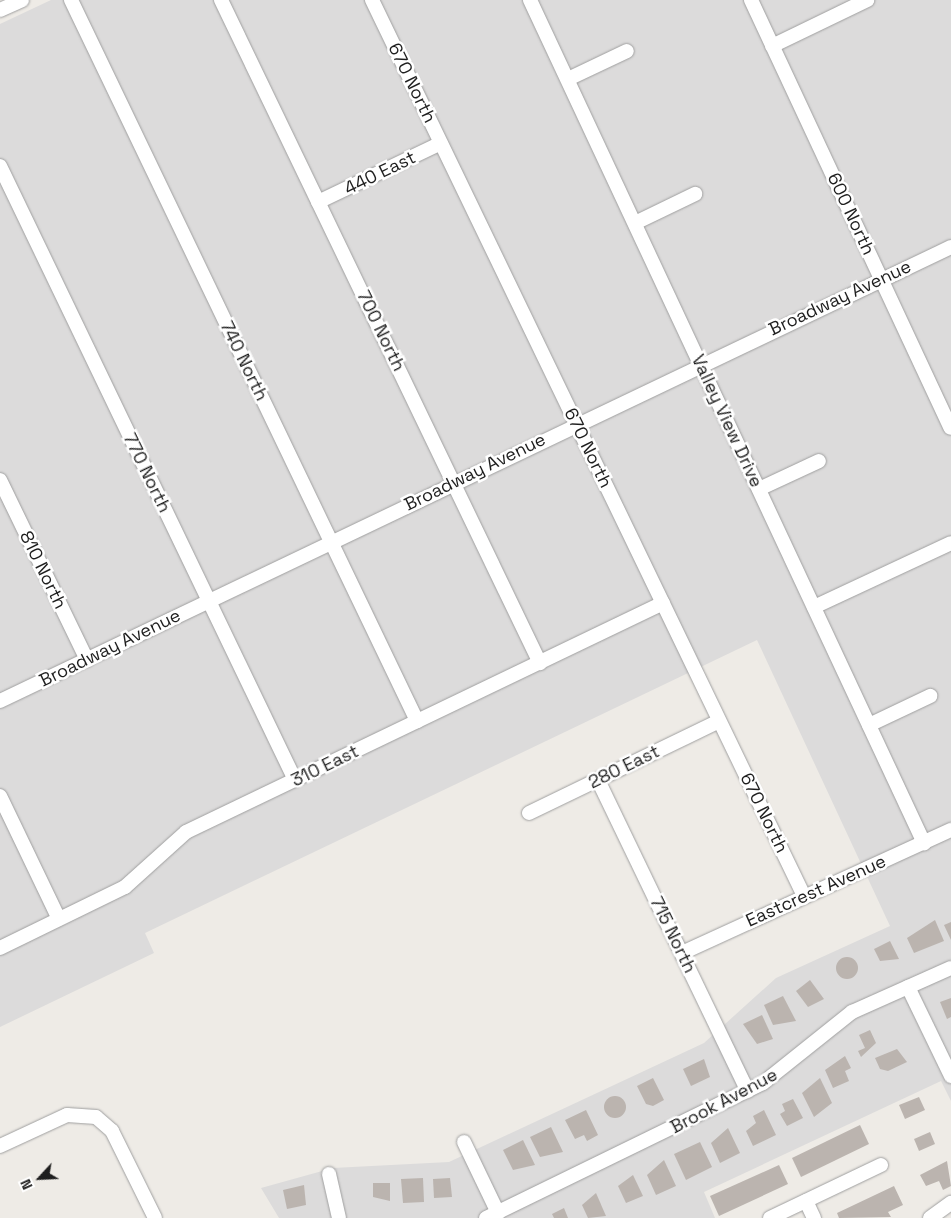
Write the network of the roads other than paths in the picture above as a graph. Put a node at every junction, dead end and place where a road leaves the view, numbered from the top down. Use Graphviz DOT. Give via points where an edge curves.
graph roads {
  1 [pos="22,0"];
  2 [pos="71,0"];
  3 [pos="221,0"];
  4 [pos="372,0"];
  5 [pos="530,0"];
  6 [pos="751,0"];
  7 [pos="867,0"];
  8 [pos="0,10"];
  9 [pos="772,46"];
  10 [pos="627,51"];
  11 [pos="568,80"];
  12 [pos="441,143"];
  13 [pos="0,166"];
  14 [pos="695,194"];
  15 [pos="318,202"];
  16 [pos="634,223"];
  17 [pos="951,247"];
  18 [pos="882,279"];
  19 [pos="700,364"];
  20 [pos="576,423"];
  21 [pos="951,428"];
  22 [pos="819,461"];
  23 [pos="0,480"];
  24 [pos="453,482"];
  25 [pos="759,489"];
  26 [pos="331,542"];
  27 [pos="951,543"];
  28 [pos="209,601"];
  29 [pos="663,603"];
  30 [pos="814,607"];
  31 [pos="86,660"];
  32 [pos="540,662"];
  33 [pos="930,696"];
  34 [pos="0,702"];
  35 [pos="417,721"];
  36 [pos="720,721"];
  37 [pos="869,725"];
  38 [pos="295,780"];
  39 [pos="598,780"];
  40 [pos="0,796"];
  41 [pos="529,813"];
  42 [pos="951,830"];
  43 [pos="924,843"];
  44 [pos="804,896"];
  45 [pos="59,919"];
  46 [pos="0,948"];
  47 [pos="682,954"];
  48 [pos="951,968"];
  49 [pos="908,987"];
  50 [pos="951,1076"];
  51 [pos="748,1090"];
  52 [pos="464,1142"];
  53 [pos="0,1146"];
  54 [pos="881,1165"];
  55 [pos="329,1174"];
  56 [pos="806,1201"];
  57 [pos="951,1203"];
  58 [pos="492,1215"];
  59 [pos="155,1218"];
  60 [pos="339,1218"];
  61 [pos="770,1218"];
  62 [pos="814,1218"];
  63 [pos="930,1218"];
  1 -- 8 [label="street"];
  2 -- 26 [label="street, 740 North"];
  3 -- 15 [label="street, 700 North"];
  4 -- 12 [label="street, 670 North"];
  5 -- 11 [label="street, Valley View Drive"];
  6 -- 9 [label="street, 600 North"];
  7 -- 9 [label="street"];
  9 -- 18 [label="street, 600 North"];
  10 -- 11 [label="street"];
  11 -- 16 [label="street, Valley View Drive"];
  12 -- 15 [label="street, 440 East"];
  12 -- 20 [label="street, 670 North"];
  13 -- 28 [label="street, 770 North"];
  14 -- 16 [label="street"];
  15 -- 24 [label="street, 700 North"];
  16 -- 19 [label="street, Valley View Drive"];
  17 -- 18 [label="street, Broadway Avenue"];
  18 -- 19 [label="street, Broadway Avenue"];
  18 -- 21 [label="street, 600 North"];
  19 -- 20 [label="street, Broadway Avenue"];
  19 -- 25 [label="street, Valley View Drive"];
  20 -- 24 [label="street, Broadway Avenue"];
  20 -- 29 [label="street, 670 North"];
  22 -- 25 [label="street"];
  23 -- 31 [label="street, 810 North"];
  24 -- 26 [label="street, Broadway Avenue"];
  24 -- 32 [label="street, 700 North"];
  25 -- 30 [label="street, Valley View Drive"];
  26 -- 28 [label="street, Broadway Avenue"];
  26 -- 35 [label="street, 740 North"];
  27 -- 30 [label="street"];
  28 -- 31 [label="street, Broadway Avenue"];
  28 -- 38 [label="street, 770 North"];
  29 -- 32 [label="street, 310 East"];
  29 -- 36 [label="street, 670 North"];
  30 -- 37 [label="street, Valley View Drive"];
  31 -- 34 [label="street, Broadway Avenue"];
  32 -- 35 [label="street, 310 East"];
  33 -- 37 [label="street"];
  35 -- 38 [label="street, 310 East"];
  36 -- 39 [label="street, 280 East"];
  36 -- 44 [label="street, 670 North"];
  37 -- 43 [label="street, Valley View Drive"];
  38 -- 45 [label="street, 310 East" via="180,835 133,881"];
  39 -- 41 [label="street, 280 East"];
  39 -- 47 [label="street, 715 North"];
  40 -- 45 [label="street"];
  42 -- 43 [label="street, Eastcrest Avenue"];
  43 -- 44 [label="street, Eastcrest Avenue"];
  44 -- 47 [label="street, Eastcrest Avenue"];
  45 -- 46 [label="street, 310 East"];
  47 -- 51 [label="street, 715 North"];
  48 -- 49 [label="street, Brook Avenue"];
  49 -- 50 [label="street"];
  49 -- 51 [label="street, Brook Avenue" via="842,1019 781,1071"];
  51 -- 58 [label="street, Brook Avenue"];
  52 -- 58 [label="street"];
  53 -- 59 [label="street" via="67,1115 89,1115 112,1131"];
  54 -- 56 [label="street"];
  55 -- 60 [label="street"];
  56 -- 61 [label="street"];
  56 -- 62 [label="street"];
  57 -- 63 [label="street"];
}
